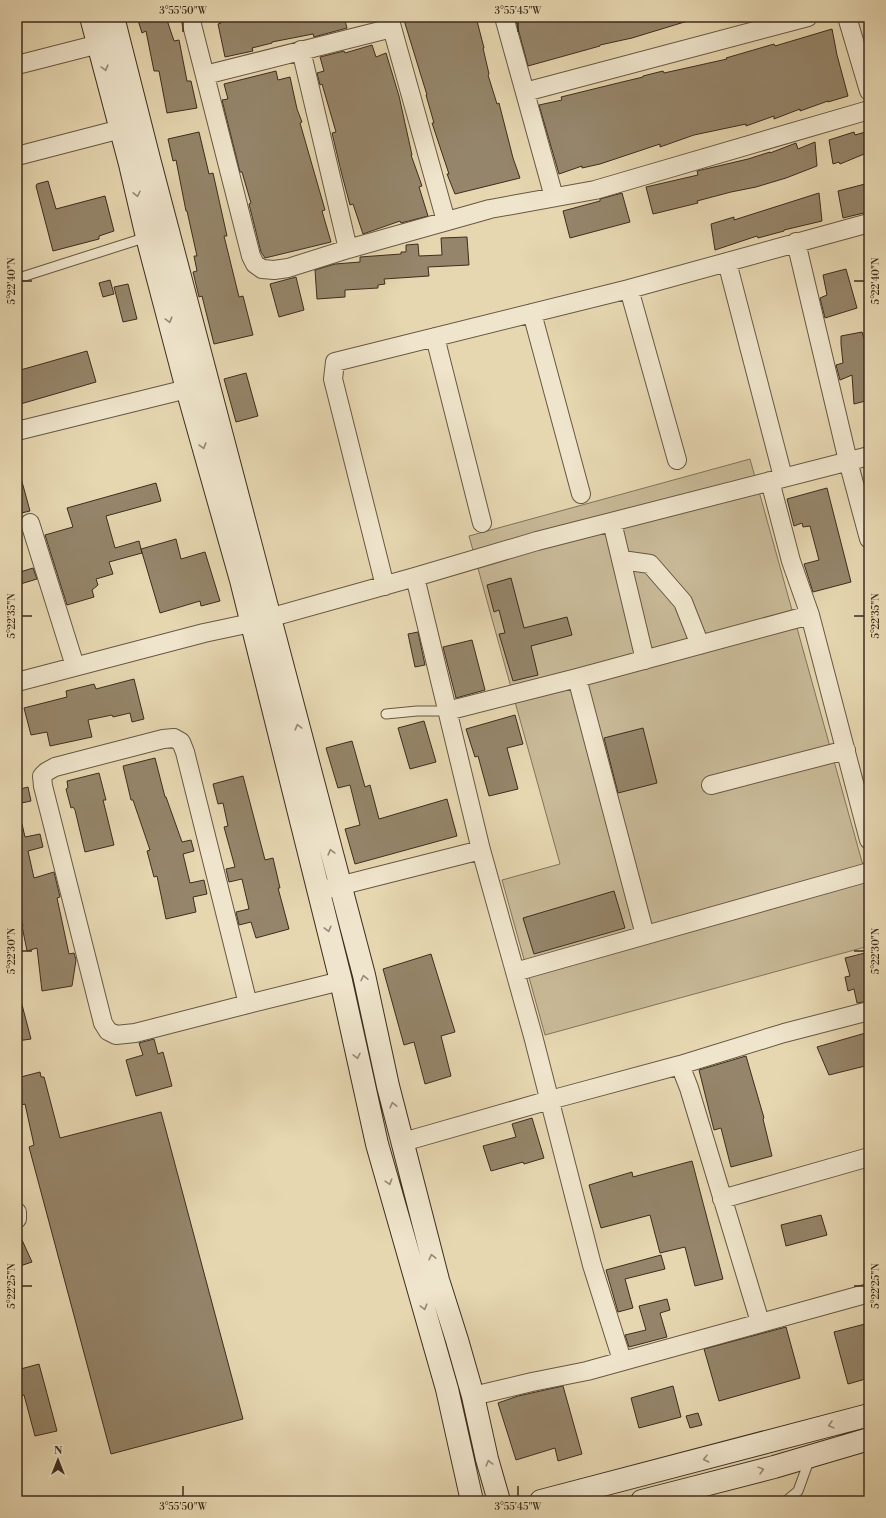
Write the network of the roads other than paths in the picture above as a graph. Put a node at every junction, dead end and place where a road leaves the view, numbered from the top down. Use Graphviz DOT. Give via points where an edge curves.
graph roads {
  1 [pos="91,17"];
  2 [pos="113,17"];
  3 [pos="190,17"];
  4 [pos="504,17"];
  5 [pos="808,17"];
  6 [pos="847,17"];
  7 [pos="391,22"];
  8 [pos="99,44"];
  9 [pos="301,50"];
  10 [pos="17,65"];
  11 [pos="205,75"];
  12 [pos="869,91"];
  13 [pos="525,92"];
  14 [pos="869,110"];
  15 [pos="121,129"];
  16 [pos="17,156"];
  17 [pos="554,198"];
  18 [pos="446,221"];
  19 [pos="869,223"];
  20 [pos="147,237"];
  21 [pos="796,242"];
  22 [pos="348,249"];
  23 [pos="727,262"];
  24 [pos="25,276"];
  25 [pos="629,289"];
  26 [pos="532,313"];
  27 [pos="435,337"];
  28 [pos="187,389"];
  29 [pos="17,431"];
  30 [pos="869,456"];
  31 [pos="677,460"];
  32 [pos="848,461"];
  33 [pos="776,479"];
  34 [pos="582,494"];
  35 [pos="30,522"];
  36 [pos="612,522"];
  37 [pos="482,523"];
  38 [pos="869,539"];
  39 [pos="622,560"];
  40 [pos="415,577"];
  41 [pos="385,586"];
  42 [pos="810,615"];
  43 [pos="260,620"];
  44 [pos="700,645"];
  45 [pos="645,660"];
  46 [pos="75,666"];
  47 [pos="577,678"];
  48 [pos="17,682"];
  49 [pos="447,712"];
  50 [pos="386,714"];
  51 [pos="846,750"];
  52 [pos="711,785"];
  53 [pos="869,840"];
  54 [pos="481,850"];
  55 [pos="869,872"];
  56 [pos="339,886"];
  57 [pos="319,892"];
  58 [pos="645,935"];
  59 [pos="515,972"];
  60 [pos="341,981"];
  61 [pos="248,1004"];
  62 [pos="869,1011"];
  63 [pos="680,1066"];
  64 [pos="550,1100"];
  65 [pos="403,1142"];
  66 [pos="869,1156"];
  67 [pos="722,1199"];
  68 [pos="17,1212"];
  69 [pos="17,1219"];
  70 [pos="869,1293"];
  71 [pos="760,1322"];
  72 [pos="622,1360"];
  73 [pos="473,1396"];
  74 [pos="869,1415"];
  75 [pos="869,1439"];
  76 [pos="810,1456"];
  77 [pos="472,1501"];
  78 [pos="499,1501"];
  79 [pos="541,1501"];
  80 [pos="642,1501"];
  81 [pos="786,1501"];
  1 -- 8 [label="main road"];
  2 -- 43 [label="main road"];
  3 -- 11 [label="street"];
  4 -- 13 [label="street"];
  5 -- 13 [label="street"];
  6 -- 12 [label="street"];
  7 -- 9 [label="street"];
  7 -- 18 [label="street"];
  8 -- 10 [label="street"];
  8 -- 15 [label="main road, one-way"];
  9 -- 11 [label="street"];
  9 -- 22 [label="street"];
  11 -- 22 [label="street" via="255,264 262,269 288,268"];
  13 -- 17 [label="street"];
  14 -- 17 [label="street" via="595,190"];
  15 -- 16 [label="street"];
  15 -- 20 [label="main road, one-way"];
  17 -- 18 [label="street" via="490,209"];
  18 -- 22 [label="street"];
  19 -- 21 [label="street"];
  20 -- 24 [label="lane"];
  20 -- 28 [label="main road, one-way"];
  21 -- 23 [label="street"];
  21 -- 32 [label="street"];
  23 -- 25 [label="street"];
  23 -- 33 [label="street"];
  25 -- 26 [label="street"];
  25 -- 31 [label="street"];
  26 -- 27 [label="street"];
  26 -- 34 [label="street"];
  27 -- 37 [label="street"];
  27 -- 41 [label="street" via="335,362 333,379"];
  28 -- 29 [label="street"];
  28 -- 43 [label="main road, one-way" via="241,580"];
  30 -- 32 [label="street"];
  32 -- 33 [label="street"];
  32 -- 38 [label="street"];
  33 -- 36 [label="street"];
  33 -- 42 [label="street" via="791,561"];
  35 -- 46 [label="street"];
  36 -- 39 [label="street"];
  36 -- 40 [label="street"];
  39 -- 44 [label="street" via="650,564 683,602"];
  39 -- 45 [label="street"];
  40 -- 41 [label="street"];
  40 -- 49 [label="street"];
  41 -- 43 [label="street"];
  42 -- 44 [label="street"];
  42 -- 51 [label="street"];
  43 -- 46 [label="street"];
  56 -- 43 [label="main road, one-way"];
  43 -- 57 [label="main road"];
  44 -- 45 [label="street"];
  45 -- 47 [label="street"];
  46 -- 48 [label="street"];
  47 -- 49 [label="street"];
  47 -- 58 [label="street"];
  49 -- 50 [label="lane" via="416,711"];
  49 -- 54 [label="street"];
  51 -- 52 [label="street"];
  51 -- 53 [label="street"];
  54 -- 56 [label="street"];
  54 -- 59 [label="street"];
  55 -- 58 [label="street"];
  56 -- 57 [label="street"];
  65 -- 56 [label="main road, one-way" via="364,975"];
  57 -- 60 [label="main road, one-way"];
  58 -- 59 [label="street"];
  59 -- 64 [label="street"];
  60 -- 61 [label="street"];
  60 -- 77 [label="main road, one-way" via="377,1144 446,1389"];
  61 -- 61 [label="street" via="134,1033 116,1035 108,1032 103,1023 43,786 42,776 46,772 55,767 163,740 174,738 181,742"];
  62 -- 63 [label="street" via="784,1033"];
  63 -- 64 [label="street"];
  63 -- 67 [label="street"];
  64 -- 65 [label="street"];
  64 -- 72 [label="street" via="592,1265"];
  73 -- 65 [label="main road, one-way" via="438,1280"];
  66 -- 67 [label="street"];
  67 -- 71 [label="street"];
  68 -- 69 [label="street"];
  70 -- 71 [label="street"];
  71 -- 72 [label="street"];
  72 -- 73 [label="street"];
  78 -- 73 [label="main road, one-way"];
  74 -- 79 [label="main road, one-way"];
  75 -- 76 [label="main road"];
  80 -- 76 [label="main road, one-way"];
  76 -- 81 [label="lane" via="798,1491"];
}
